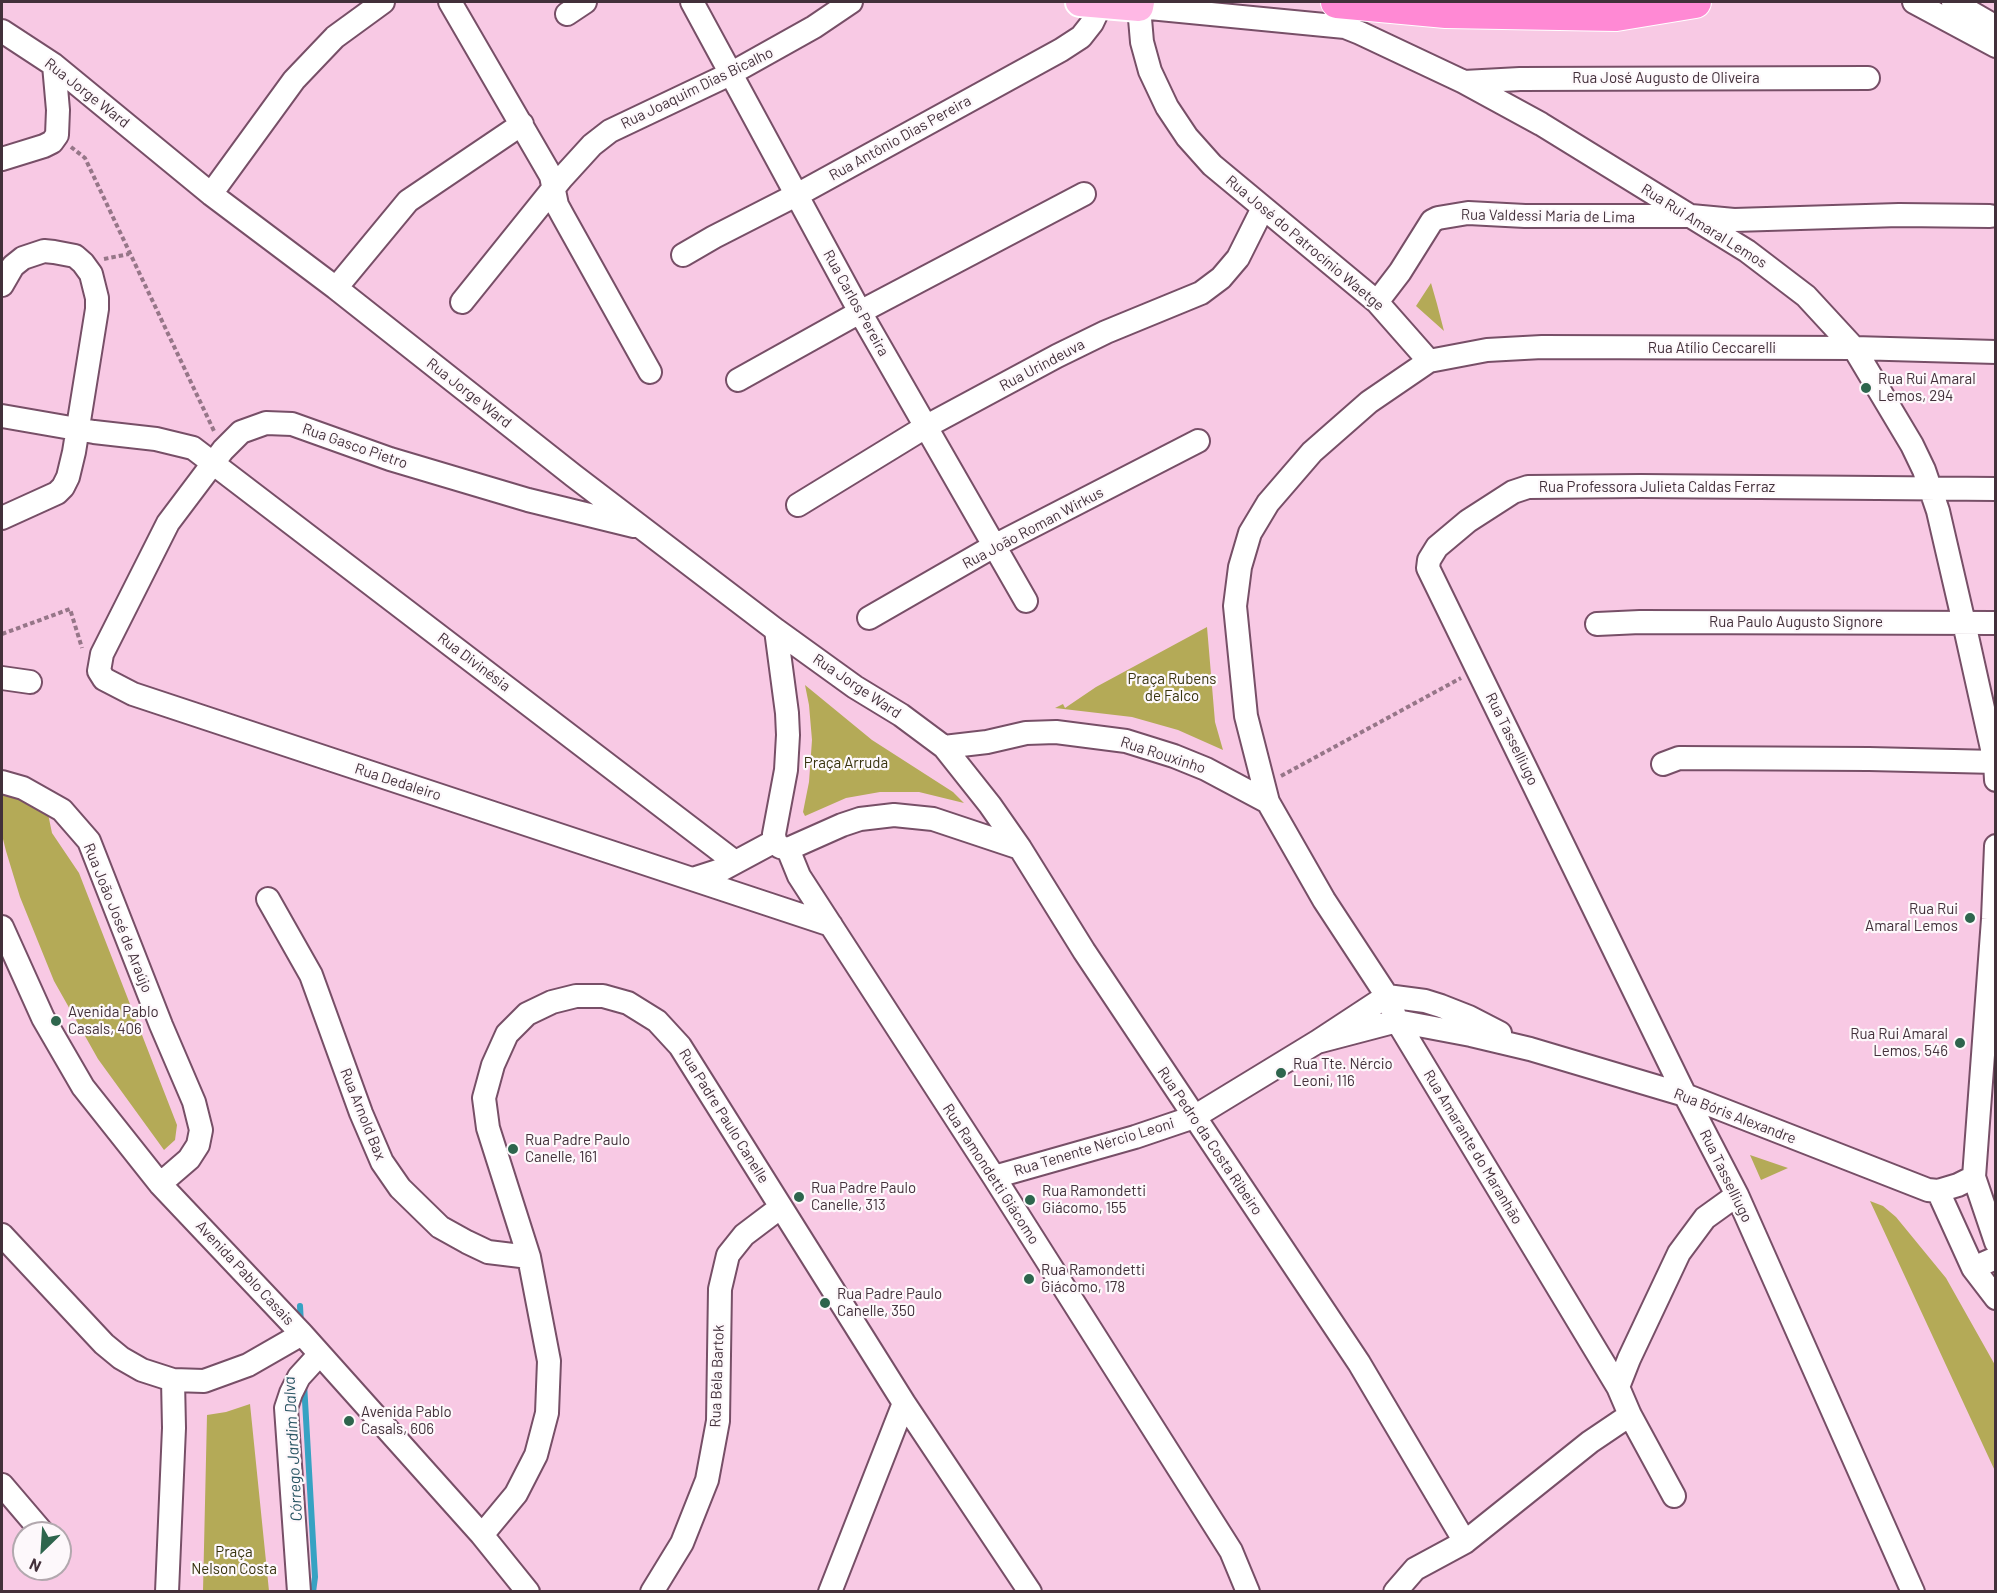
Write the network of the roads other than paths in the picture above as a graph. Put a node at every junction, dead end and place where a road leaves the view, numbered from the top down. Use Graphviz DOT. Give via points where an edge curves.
graph roads {
  1 [pos="383,2"];
  2 [pos="450,2"];
  3 [pos="692,2"];
  4 [pos="851,2"];
  5 [pos="1338,2"];
  6 [pos="1695,2"];
  7 [pos="1914,2"];
  8 [pos="1953,2"];
  9 [pos="1091,3"];
  10 [pos="1140,4"];
  11 [pos="1995,27"];
  12 [pos="2,31"];
  13 [pos="1995,46"];
  14 [pos="54,65"];
  15 [pos="730,74"];
  16 [pos="1868,78"];
  17 [pos="1464,81"];
  18 [pos="522,124"];
  19 [pos="2,159"];
  20 [pos="555,188"];
  21 [pos="211,194"];
  22 [pos="1084,194"];
  23 [pos="796,195"];
  24 [pos="1263,208"];
  25 [pos="1691,216"];
  26 [pos="1990,216"];
  27 [pos="683,255"];
  28 [pos="2,285"];
  29 [pos="336,288"];
  30 [pos="462,302"];
  31 [pos="1377,302"];
  32 [pos="860,312"];
  33 [pos="1854,348"];
  34 [pos="1995,352"];
  35 [pos="1429,361"];
  36 [pos="650,372"];
  37 [pos="738,380"];
  38 [pos="2,416"];
  39 [pos="927,426"];
  40 [pos="78,428"];
  41 [pos="1198,441"];
  42 [pos="217,456"];
  43 [pos="1930,488"];
  44 [pos="1995,489"];
  45 [pos="798,505"];
  46 [pos="2,518"];
  47 [pos="645,529"];
  48 [pos="994,546"];
  49 [pos="1026,601"];
  50 [pos="869,618"];
  51 [pos="1995,622"];
  52 [pos="1964,623"];
  53 [pos="1597,624"];
  54 [pos="776,630"];
  55 [pos="1478,669"];
  56 [pos="2,678"];
  57 [pos="104,679"];
  58 [pos="30,682"];
  59 [pos="944,747"];
  60 [pos="1995,762"];
  61 [pos="1663,764"];
  62 [pos="1995,780"];
  63 [pos="2,782"];
  64 [pos="1268,802"];
  65 [pos="782,845"];
  66 [pos="1995,846"];
  67 [pos="1020,848"];
  68 [pos="735,862"];
  69 [pos="693,879"];
  70 [pos="268,899"];
  71 [pos="831,925"];
  72 [pos="2,927"];
  73 [pos="1387,996"];
  74 [pos="1397,1021"];
  75 [pos="1317,1042"];
  76 [pos="1530,1049"];
  77 [pos="1685,1095"];
  78 [pos="1194,1117"];
  79 [pos="994,1177"];
  80 [pos="1974,1177"];
  81 [pos="160,1184"];
  82 [pos="1938,1191"];
  83 [pos="1737,1195"];
  84 [pos="781,1207"];
  85 [pos="2,1235"];
  86 [pos="1995,1242"];
  87 [pos="529,1257"];
  88 [pos="1995,1258"];
  89 [pos="1973,1268"];
  90 [pos="1995,1298"];
  91 [pos="302,1334"];
  92 [pos="320,1354"];
  93 [pos="173,1380"];
  94 [pos="1618,1387"];
  95 [pos="904,1403"];
  96 [pos="1630,1415"];
  97 [pos="2,1485"];
  98 [pos="1674,1496"];
  99 [pos="33,1521"];
  100 [pos="482,1534"];
  101 [pos="1465,1542"];
  102 [pos="167,1592"];
  103 [pos="299,1592"];
  104 [pos="528,1592"];
  105 [pos="651,1592"];
  106 [pos="830,1592"];
  107 [pos="1030,1592"];
  108 [pos="1248,1592"];
  109 [pos="1395,1592"];
  110 [pos="1913,1592"];
  1 -- 21 [label="street" via="335,37 294,80"];
  2 -- 18 [label="street"];
  3 -- 15 [label="street, Rua Carlos Pereira"];
  4 -- 15 [label="street, Rua Joaquim Dias Bicalho"];
  5 -- 6 [label="highway" via="1446,12 1616,15"];
  7 -- 13 [label="street"];
  8 -- 11 [label="street"];
  9 -- 10 [label="main road"];
  9 -- 23 [label="street, Rua Antônio Dias Pereira" via="1092,23 1081,37"];
  10 -- 17 [label="street, Rua Rui Amaral Lemos" via="1345,27"];
  10 -- 24 [label="street, Rua José do Patrocínio Waetge" via="1142,42 1167,107 1212,165"];
  12 -- 14 [label="street, Rua Jorge Ward"];
  14 -- 19 [label="street" via="57,135 44,146"];
  14 -- 21 [label="street, Rua Jorge Ward"];
  15 -- 20 [label="street, Rua Joaquim Dias Bicalho" via="610,131 592,145"];
  15 -- 23 [label="street, Rua Carlos Pereira"];
  16 -- 17 [label="street, Rua José Augusto de Oliveira"];
  17 -- 25 [label="street, Rua Rui Amaral Lemos"];
  18 -- 20 [label="street"];
  18 -- 29 [label="street" via="408,201"];
  20 -- 30 [label="street, Rua Joaquim Dias Bicalho"];
  20 -- 36 [label="street" via="562,216"];
  21 -- 29 [label="street, Rua Jorge Ward"];
  22 -- 32 [label="street"];
  23 -- 27 [label="street, Rua Antônio Dias Pereira"];
  23 -- 32 [label="street, Rua Carlos Pereira"];
  24 -- 31 [label="street, Rua José do Patrocínio Waetge"];
  24 -- 39 [label="street, Rua Urindeuva" via="1238,258 1201,293 1106,332"];
  25 -- 26 [label="street, Rua Valdessi Maria de Lima" via="1734,220"];
  25 -- 31 [label="street, Rua Valdessi Maria de Lima" via="1468,213 1438,218 1432,221"];
  25 -- 33 [label="street, Rua Rui Amaral Lemos" via="1748,251 1806,296"];
  28 -- 40 [label="street" via="22,258 44,251 75,256 91,274 97,309"];
  29 -- 47 [label="street, Rua Jorge Ward"];
  31 -- 35 [label="street, Rua José do Patrocínio Waetge"];
  32 -- 37 [label="street"];
  32 -- 39 [label="street, Rua Carlos Pereira"];
  33 -- 34 [label="street, Rua Atílio Ceccarelli"];
  33 -- 35 [label="street, Rua Atílio Ceccarelli" via="1542,347"];
  33 -- 43 [label="street, Rua Rui Amaral Lemos" via="1912,445"];
  35 -- 64 [label="street" via="1369,402 1312,452 1268,503 1250,533 1235,606 1237,639 1246,716"];
  38 -- 40 [label="street, Rua Divinésia"];
  39 -- 45 [label="street, Rua Urindeuva"];
  39 -- 48 [label="street, Rua Carlos Pereira"];
  40 -- 42 [label="street, Rua Divinésia" via="181,444"];
  40 -- 46 [label="street" via="63,487"];
  41 -- 48 [label="street, Rua João Roman Wirkus"];
  42 -- 47 [label="street, Rua Gasco Pietro" via="241,432 266,423 292,424 390,459 528,500"];
  42 -- 57 [label="street, Rua Gasco Pietro" via="168,523 102,654 99,671"];
  42 -- 68 [label="street, Rua Divinésia"];
  43 -- 44 [label="street, Rua Professora Julieta Caldas Ferraz"];
  43 -- 52 [label="street, Rua Rui Amaral Lemos"];
  43 -- 55 [label="street, Rua Professora Julieta Caldas Ferraz" via="1563,486 1528,487 1513,492 1468,521 1437,547 1429,560 1429,574"];
  47 -- 54 [label="street, Rua Jorge Ward"];
  48 -- 49 [label="street, Rua Carlos Pereira"];
  48 -- 50 [label="street, Rua João Roman Wirkus"];
  51 -- 52 [label="street, Rua Paulo Augusto Signore"];
  52 -- 53 [label="street, Rua Paulo Augusto Signore"];
  52 -- 60 [label="street, Rua Rui Amaral Lemos"];
  54 -- 59 [label="street, Rua Jorge Ward"];
  54 -- 65 [label="street" via="788,735 775,827"];
  55 -- 77 [label="street, Rua Tasselliugo"];
  56 -- 58 [label="street"];
  57 -- 69 [label="street, Rua Dedaleiro" via="133,694"];
  59 -- 64 [label="street, Rua Rouxinho" via="1056,732 1126,741 1206,769"];
  59 -- 67 [label="street, Rua Pedro da Costa Ribeiro"];
  60 -- 61 [label="street" via="1679,759"];
  60 -- 62 [label="street, Rua Rui Amaral Lemos"];
  63 -- 81 [label="street, Rua João José de Araújo" via="23,788 62,810 89,840 194,1102 201,1130 198,1145 189,1160"];
  64 -- 73 [label="street, Rua Amarante do Maranhão" via="1324,900"];
  65 -- 67 [label="street" via="860,819 894,814 933,819"];
  65 -- 68 [label="street"];
  65 -- 71 [label="street, Rua Ramondetti Giácomo"];
  66 -- 80 [label="street"];
  67 -- 78 [label="street, Rua Pedro da Costa Ribeiro"];
  68 -- 69 [label="street"];
  69 -- 71 [label="street, Rua Dedaleiro"];
  70 -- 87 [label="street, Rua Arnold Bax" via="311,975 361,1113 382,1162 400,1188 440,1227 467,1242 488,1252"];
  71 -- 79 [label="street, Rua Ramondetti Giácomo"];
  72 -- 81 [label="street, Avenida Pablo Casais" via="43,1018 83,1087"];
  73 -- 74 [label="street, Rua Amarante do Maranhão"];
  73 -- 75 [label="street, Rua Tenente Nércio Leoni"];
  73 -- 76 [label="street, Rua Bóris Alexandre" via="1441,1006"];
  74 -- 75 [label="street, Rua Tenente Nércio Leoni"];
  74 -- 76 [label="street, Rua Bóris Alexandre"];
  74 -- 94 [label="street, Rua Amarante do Maranhão"];
  75 -- 78 [label="street, Rua Tenente Nércio Leoni"];
  76 -- 77 [label="street, Rua Bóris Alexandre"];
  77 -- 82 [label="street, Rua Bóris Alexandre"];
  77 -- 83 [label="street, Rua Tasselliugo"];
  78 -- 79 [label="street, Rua Tenente Nércio Leoni"];
  78 -- 101 [label="street, Rua Pedro da Costa Ribeiro" via="1359,1363"];
  79 -- 108 [label="street, Rua Ramondetti Giácomo" via="1231,1551"];
  80 -- 82 [label="street"];
  80 -- 86 [label="street"];
  81 -- 91 [label="street, Avenida Pablo Casais"];
  82 -- 89 [label="street"];
  83 -- 94 [label="street" via="1705,1218 1679,1253"];
  83 -- 110 [label="street, Rua Tasselliugo"];
  84 -- 87 [label="street, Rua Padre Paulo Canelle" via="680,1046 657,1021 628,1003 603,996 576,996 527,1014 507,1034 484,1098 488,1128"];
  84 -- 95 [label="street, Rua Padre Paulo Canelle"];
  84 -- 105 [label="street, Rua Béla Bartok" via="744,1234 728,1255 720,1289 718,1421 707,1480 682,1543"];
  85 -- 93 [label="street" via="104,1344 141,1370"];
  87 -- 100 [label="street, Rua Padre Paulo Canelle" via="549,1361 547,1413 536,1455 516,1494"];
  88 -- 89 [label="street"];
  89 -- 90 [label="street"];
  91 -- 92 [label="street, Avenida Pablo Casais"];
  91 -- 93 [label="street" via="248,1365 204,1381"];
  92 -- 100 [label="street, Avenida Pablo Casais"];
  92 -- 103 [label="street" via="299,1377 286,1408"];
  93 -- 102 [label="street"];
  94 -- 96 [label="street, Rua Amarante do Maranhão"];
  95 -- 106 [label="street"];
  95 -- 107 [label="street, Rua Padre Paulo Canelle"];
  96 -- 98 [label="street, Rua Amarante do Maranhão"];
  96 -- 101 [label="street" via="1590,1442"];
  97 -- 99 [label="street"];
  100 -- 104 [label="street, Avenida Pablo Casais"];
  101 -- 109 [label="street" via="1415,1569"];
}
